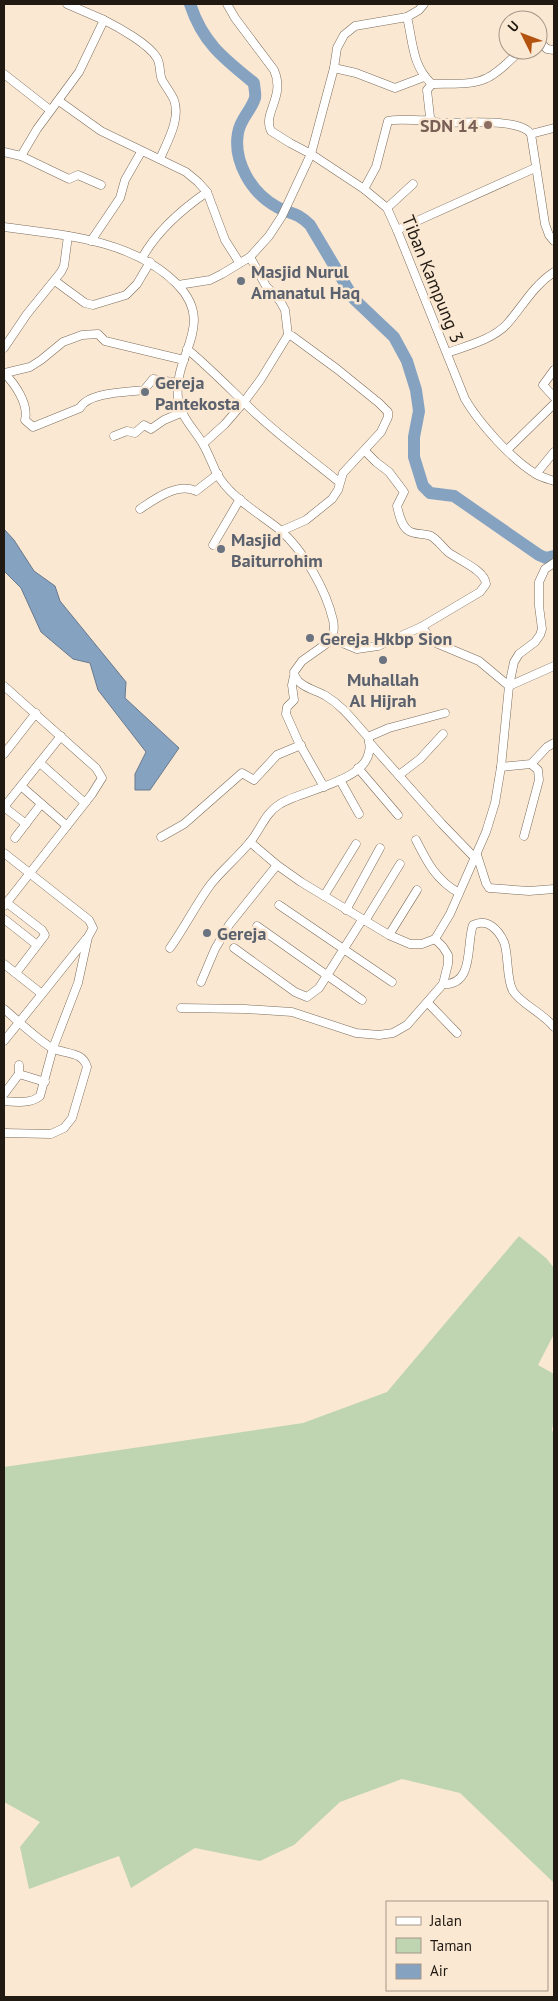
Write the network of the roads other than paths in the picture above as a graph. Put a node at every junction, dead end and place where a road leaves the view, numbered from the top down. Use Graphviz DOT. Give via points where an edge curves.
graph roads {
  1 [pos="67,4"];
  2 [pos="227,4"];
  3 [pos="424,4"];
  4 [pos="407,17"];
  5 [pos="104,20"];
  6 [pos="511,60"];
  7 [pos="334,68"];
  8 [pos="4,74"];
  9 [pos="424,77"];
  10 [pos="432,84"];
  11 [pos="59,101"];
  12 [pos="50,110"];
  13 [pos="431,120"];
  14 [pos="554,128"];
  15 [pos="531,134"];
  16 [pos="4,152"];
  17 [pos="141,152"];
  18 [pos="311,154"];
  19 [pos="21,156"];
  20 [pos="160,159"];
  21 [pos="535,168"];
  22 [pos="413,184"];
  23 [pos="102,185"];
  24 [pos="364,189"];
  25 [pos="206,192"];
  26 [pos="387,208"];
  27 [pos="4,227"];
  28 [pos="397,230"];
  29 [pos="68,236"];
  30 [pos="92,241"];
  31 [pos="554,241"];
  32 [pos="250,257"];
  33 [pos="142,258"];
  34 [pos="150,262"];
  35 [pos="239,262"];
  36 [pos="554,272"];
  37 [pos="55,281"];
  38 [pos="178,285"];
  39 [pos="288,335"];
  40 [pos="4,348"];
  41 [pos="187,350"];
  42 [pos="447,353"];
  43 [pos="184,360"];
  44 [pos="554,370"];
  45 [pos="4,373"];
  46 [pos="178,383"];
  47 [pos="554,397"];
  48 [pos="244,402"];
  49 [pos="554,404"];
  50 [pos="182,412"];
  51 [pos="114,436"];
  52 [pos="203,444"];
  53 [pos="507,450"];
  54 [pos="365,451"];
  55 [pos="554,452"];
  56 [pos="218,474"];
  57 [pos="536,474"];
  58 [pos="554,481"];
  59 [pos="338,482"];
  60 [pos="240,499"];
  61 [pos="140,509"];
  62 [pos="281,531"];
  63 [pos="213,544"];
  64 [pos="554,563"];
  65 [pos="421,627"];
  66 [pos="333,639"];
  67 [pos="554,666"];
  68 [pos="294,676"];
  69 [pos="4,686"];
  70 [pos="509,686"];
  71 [pos="36,713"];
  72 [pos="445,713"];
  73 [pos="443,734"];
  74 [pos="61,736"];
  75 [pos="368,740"];
  76 [pos="551,745"];
  77 [pos="301,746"];
  78 [pos="554,752"];
  79 [pos="4,754"];
  80 [pos="40,762"];
  81 [pos="531,764"];
  82 [pos="501,766"];
  83 [pos="358,768"];
  84 [pos="398,775"];
  85 [pos="340,780"];
  86 [pos="21,786"];
  87 [pos="324,787"];
  88 [pos="85,803"];
  89 [pos="41,804"];
  90 [pos="4,807"];
  91 [pos="359,814"];
  92 [pos="398,814"];
  93 [pos="26,824"];
  94 [pos="67,826"];
  95 [pos="524,836"];
  96 [pos="161,837"];
  97 [pos="15,838"];
  98 [pos="416,840"];
  99 [pos="250,842"];
  100 [pos="356,844"];
  101 [pos="380,848"];
  102 [pos="4,853"];
  103 [pos="476,856"];
  104 [pos="400,864"];
  105 [pos="277,865"];
  106 [pos="29,873"];
  107 [pos="554,889"];
  108 [pos="417,890"];
  109 [pos="459,893"];
  110 [pos="324,896"];
  111 [pos="5,904"];
  112 [pos="279,905"];
  113 [pos="346,910"];
  114 [pos="4,919"];
  115 [pos="364,920"];
  116 [pos="257,926"];
  117 [pos="389,935"];
  118 [pos="88,937"];
  119 [pos="435,939"];
  120 [pos="37,946"];
  121 [pos="170,948"];
  122 [pos="234,948"];
  123 [pos="344,950"];
  124 [pos="4,964"];
  125 [pos="16,973"];
  126 [pos="327,976"];
  127 [pos="201,982"];
  128 [pos="392,982"];
  129 [pos="443,984"];
  130 [pos="42,994"];
  131 [pos="362,1000"];
  132 [pos="428,1003"];
  133 [pos="181,1008"];
  134 [pos="4,1009"];
  135 [pos="20,1022"];
  136 [pos="554,1026"];
  137 [pos="457,1033"];
  138 [pos="4,1041"];
  139 [pos="53,1048"];
  140 [pos="19,1065"];
  141 [pos="19,1074"];
  142 [pos="46,1082"];
  143 [pos="4,1094"];
  144 [pos="4,1101"];
  145 [pos="4,1134"];
  1 -- 5 [label="street"];
  2 -- 18 [label="street, Tiban Kampung 3" via="278,78 278,95 270,113 271,131"];
  3 -- 4 [label="street"];
  4 -- 7 [label="street" via="350,29 337,48"];
  4 -- 9 [label="street" via="412,49"];
  5 -- 11 [label="street" via="79,72"];
  5 -- 20 [label="street" via="123,29 154,54 159,62 176,113"];
  6 -- 10 [label="street" via="487,79"];
  7 -- 9 [label="street" via="395,88"];
  7 -- 18 [label="street"];
  8 -- 12 [label="street"];
  9 -- 10 [label="street"];
  10 -- 13 [label="street" via="427,90"];
  11 -- 12 [label="street"];
  11 -- 17 [label="street" via="101,132"];
  12 -- 19 [label="street"];
  13 -- 15 [label="street" via="493,122 523,127"];
  13 -- 24 [label="street" via="388,121 376,167"];
  14 -- 15 [label="street"];
  15 -- 21 [label="street"];
  16 -- 19 [label="street"];
  17 -- 20 [label="street"];
  17 -- 30 [label="street" via="125,180 120,198"];
  18 -- 24 [label="street, Tiban Kampung 3"];
  18 -- 32 [label="street" via="282,216"];
  19 -- 23 [label="street" via="69,179 78,175"];
  20 -- 25 [label="street" via="186,172"];
  21 -- 28 [label="street"];
  21 -- 31 [label="street" via="545,224"];
  22 -- 26 [label="street"];
  24 -- 26 [label="street, Tiban Kampung 3"];
  25 -- 33 [label="street" via="157,235"];
  25 -- 35 [label="street" via="225,240"];
  26 -- 28 [label="street, Tiban Kampung 3"];
  27 -- 29 [label="street"];
  28 -- 42 [label="street, Tiban Kampung 3"];
  29 -- 30 [label="street"];
  29 -- 37 [label="street" via="64,266"];
  30 -- 33 [label="street"];
  32 -- 35 [label="street"];
  32 -- 39 [label="street" via="266,286 285,310"];
  33 -- 34 [label="street"];
  34 -- 37 [label="street" via="126,296 93,305 84,303"];
  34 -- 38 [label="street"];
  35 -- 38 [label="street" via="210,280"];
  36 -- 42 [label="street" via="539,282 505,325 478,341"];
  37 -- 40 [label="street"];
  38 -- 41 [label="street" via="195,316"];
  39 -- 48 [label="street"];
  39 -- 54 [label="street" via="337,369 388,412 387,422"];
  41 -- 43 [label="street"];
  41 -- 48 [label="street"];
  42 -- 53 [label="street, Tiban Kampung 3" via="472,412"];
  43 -- 45 [label="street" via="105,341 96,334 82,335 63,342 30,367"];
  43 -- 46 [label="street"];
  44 -- 47 [label="street" via="543,385"];
  45 -- 46 [label="street" via="20,394 25,420 33,426 80,408 84,402 97,397 144,390 153,379"];
  46 -- 50 [label="street"];
  48 -- 52 [label="street"];
  48 -- 59 [label="street"];
  49 -- 53 [label="street"];
  50 -- 51 [label="street" via="151,429 144,425 135,433 126,431"];
  50 -- 52 [label="street"];
  52 -- 56 [label="street"];
  53 -- 57 [label="street, Tiban Kampung 3"];
  54 -- 59 [label="street"];
  54 -- 65 [label="street" via="390,472 404,492 397,506 406,529 430,535 486,580 480,592"];
  55 -- 57 [label="street"];
  56 -- 60 [label="street"];
  56 -- 61 [label="street" via="196,492 179,489"];
  57 -- 58 [label="street, Tiban Kampung 3"];
  59 -- 62 [label="street" via="338,490 332,499 306,520"];
  60 -- 62 [label="street"];
  60 -- 63 [label="street"];
  62 -- 66 [label="street" via="314,574 326,597 334,622"];
  64 -- 70 [label="street" via="545,569 540,582 540,635 516,658"];
  65 -- 66 [label="street" via="378,646 364,648 350,647"];
  65 -- 70 [label="street" via="436,643 479,661"];
  66 -- 68 [label="street" via="302,661"];
  67 -- 70 [label="street"];
  68 -- 75 [label="street" via="343,708"];
  68 -- 77 [label="street" via="294,700 286,712"];
  69 -- 71 [label="street"];
  70 -- 82 [label="street"];
  71 -- 74 [label="street"];
  71 -- 79 [label="street"];
  72 -- 75 [label="street" via="389,728"];
  73 -- 84 [label="street" via="420,759"];
  74 -- 80 [label="street"];
  74 -- 88 [label="street" via="101,774 101,781"];
  75 -- 83 [label="street" via="369,755"];
  75 -- 84 [label="street"];
  76 -- 78 [label="street"];
  76 -- 81 [label="street"];
  77 -- 87 [label="street"];
  77 -- 96 [label="street" via="277,755 254,780 242,773 184,824"];
  80 -- 86 [label="street"];
  80 -- 88 [label="street"];
  81 -- 82 [label="street"];
  81 -- 95 [label="street" via="538,770 539,780"];
  82 -- 103 [label="street" via="495,803"];
  83 -- 85 [label="street"];
  83 -- 92 [label="street"];
  84 -- 103 [label="street"];
  85 -- 87 [label="street"];
  85 -- 91 [label="street"];
  86 -- 89 [label="street"];
  86 -- 90 [label="street"];
  87 -- 99 [label="street" via="275,807"];
  88 -- 94 [label="street"];
  89 -- 93 [label="street"];
  89 -- 94 [label="street"];
  90 -- 93 [label="street"];
  93 -- 97 [label="street"];
  94 -- 106 [label="street"];
  98 -- 109 [label="street" via="437,877"];
  99 -- 105 [label="street"];
  99 -- 121 [label="street" via="210,886"];
  100 -- 110 [label="street"];
  101 -- 113 [label="street"];
  102 -- 106 [label="street"];
  103 -- 107 [label="street" via="489,888"];
  103 -- 109 [label="street"];
  104 -- 115 [label="street"];
  105 -- 110 [label="street"];
  105 -- 127 [label="street" via="229,925"];
  106 -- 111 [label="street"];
  106 -- 118 [label="street" via="91,922 93,928"];
  108 -- 117 [label="street"];
  109 -- 119 [label="street"];
  110 -- 113 [label="street"];
  111 -- 120 [label="street" via="44,932"];
  112 -- 123 [label="street"];
  113 -- 115 [label="street"];
  114 -- 120 [label="street"];
  115 -- 117 [label="street"];
  115 -- 123 [label="street"];
  116 -- 126 [label="street"];
  117 -- 119 [label="street" via="410,944"];
  118 -- 130 [label="street"];
  118 -- 139 [label="street" via="78,983"];
  119 -- 129 [label="street" via="448,955"];
  120 -- 125 [label="street"];
  122 -- 126 [label="street" via="302,996 312,994"];
  123 -- 126 [label="street"];
  123 -- 128 [label="street"];
  124 -- 125 [label="street"];
  125 -- 130 [label="street"];
  126 -- 131 [label="street"];
  129 -- 132 [label="street"];
  129 -- 136 [label="street" via="450,985 460,978 470,957 473,925 486,922 504,942 513,991"];
  130 -- 135 [label="street"];
  132 -- 133 [label="street" via="400,1030 379,1035 356,1033 292,1012"];
  132 -- 137 [label="street"];
  134 -- 135 [label="street"];
  135 -- 138 [label="street"];
  135 -- 139 [label="street"];
  139 -- 142 [label="street"];
  139 -- 145 [label="street" via="80,1056 87,1067 72,1118 61,1131 51,1134"];
  140 -- 141 [label="street"];
  141 -- 142 [label="street"];
  141 -- 143 [label="street"];
  142 -- 144 [label="street" via="37,1099"];
}
